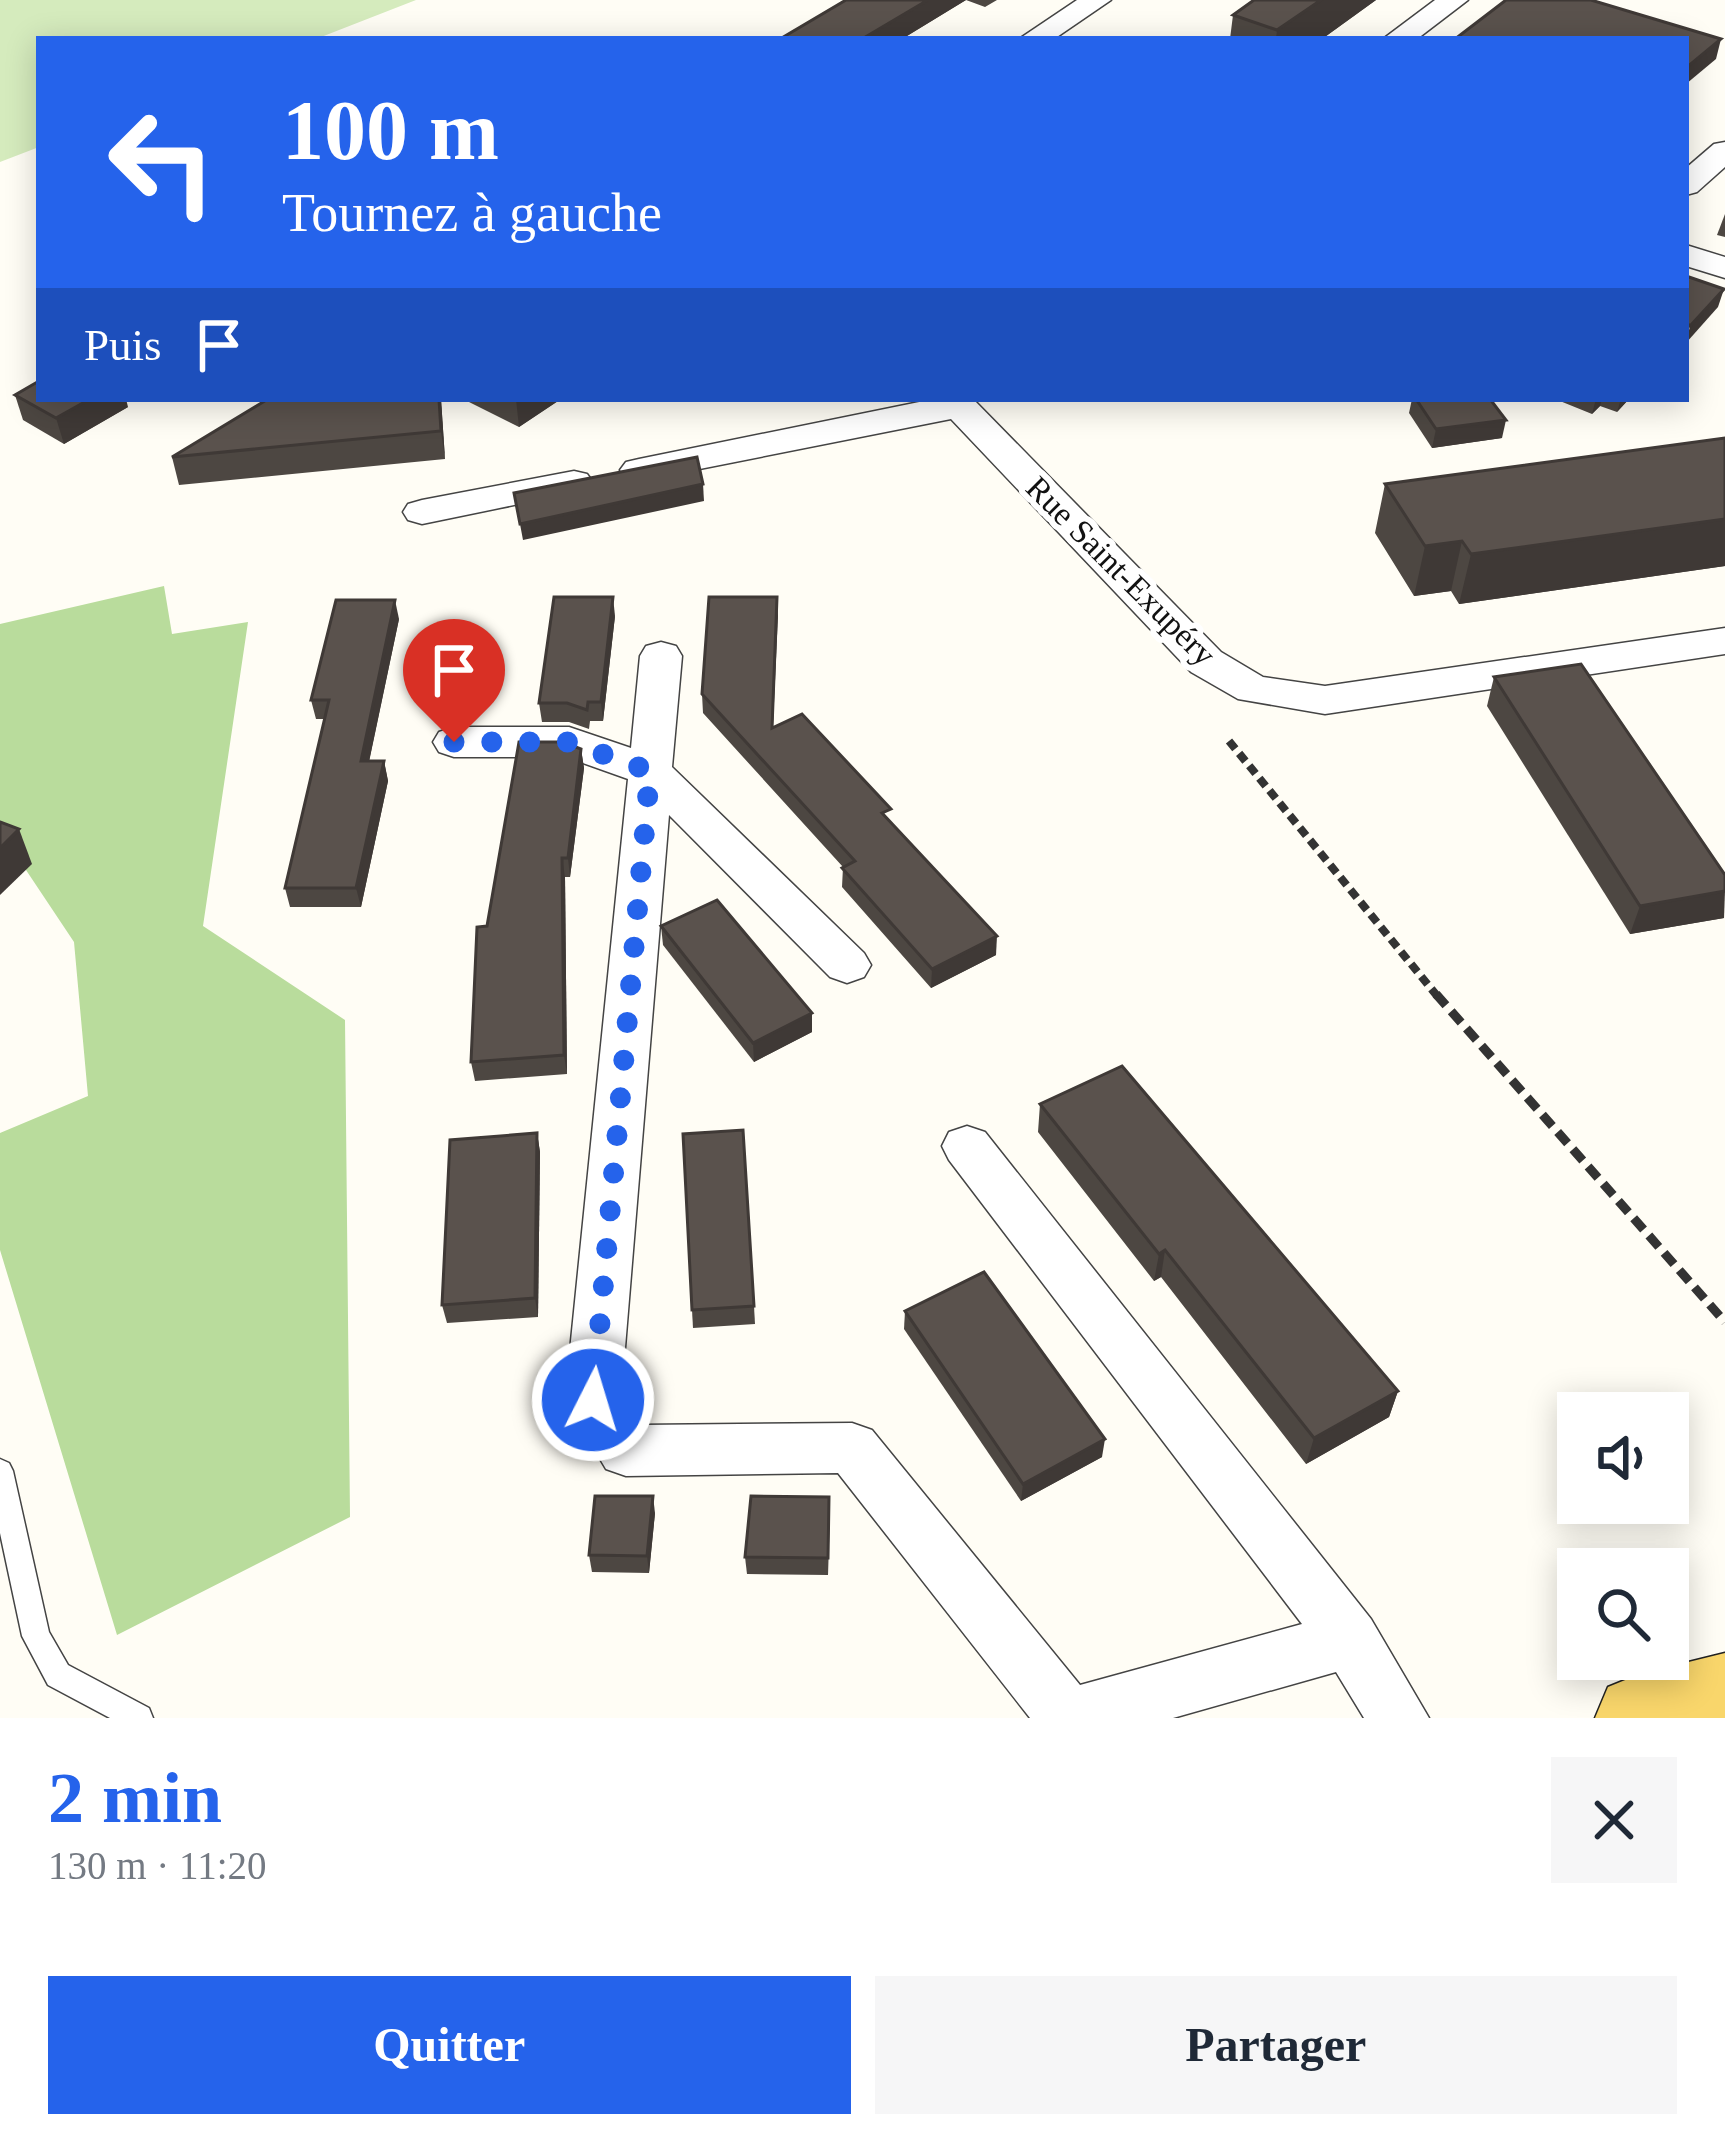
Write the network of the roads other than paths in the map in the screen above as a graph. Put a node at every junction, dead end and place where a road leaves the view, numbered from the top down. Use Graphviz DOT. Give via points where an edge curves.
graph roads {
  1 [pos="1097,0"];
  2 [pos="1454,0"];
  3 [pos="1050,36"];
  4 [pos="1402,36"];
  5 [pos="1725,151"];
  6 [pos="1689,182"];
  7 [pos="1689,256"];
  8 [pos="1725,268"];
  9 [pos="956,403"];
  10 [pos="422,512"];
  11 [pos="1725,641"];
  12 [pos="661,656"];
  13 [pos="454,742"];
  14 [pos="650,771"];
  15 [pos="847,965"];
  16 [pos="968,1147"];
  17 [pos="0,1471"];
  18 [pos="1350,1639"];
  19 [pos="1725,1697"];
  20 [pos="139,1718"];
  21 [pos="1398,1718"];
  22 [pos="1640,1718"];
  1 -- 3 [label="street"];
  2 -- 4 [label="street"];
  5 -- 6 [label="street"];
  7 -- 8 [label="street"];
  9 -- 10 [label="street"];
  9 -- 11 [label="street, Rue Saint-Exupéry" via="1206,662 1253,689 1325,700"];
  12 -- 14 [label="street"];
  13 -- 14 [label="street" via="569,742"];
  14 -- 15 [label="street"];
  14 -- 18 [label="street" via="593,1400 626,1451 852,1448 1068,1718"];
  16 -- 18 [label="street"];
  17 -- 20 [label="lane" via="36,1636 58,1675"];
  18 -- 21 [label="street"];
  19 -- 22 [label="main road"];
}
